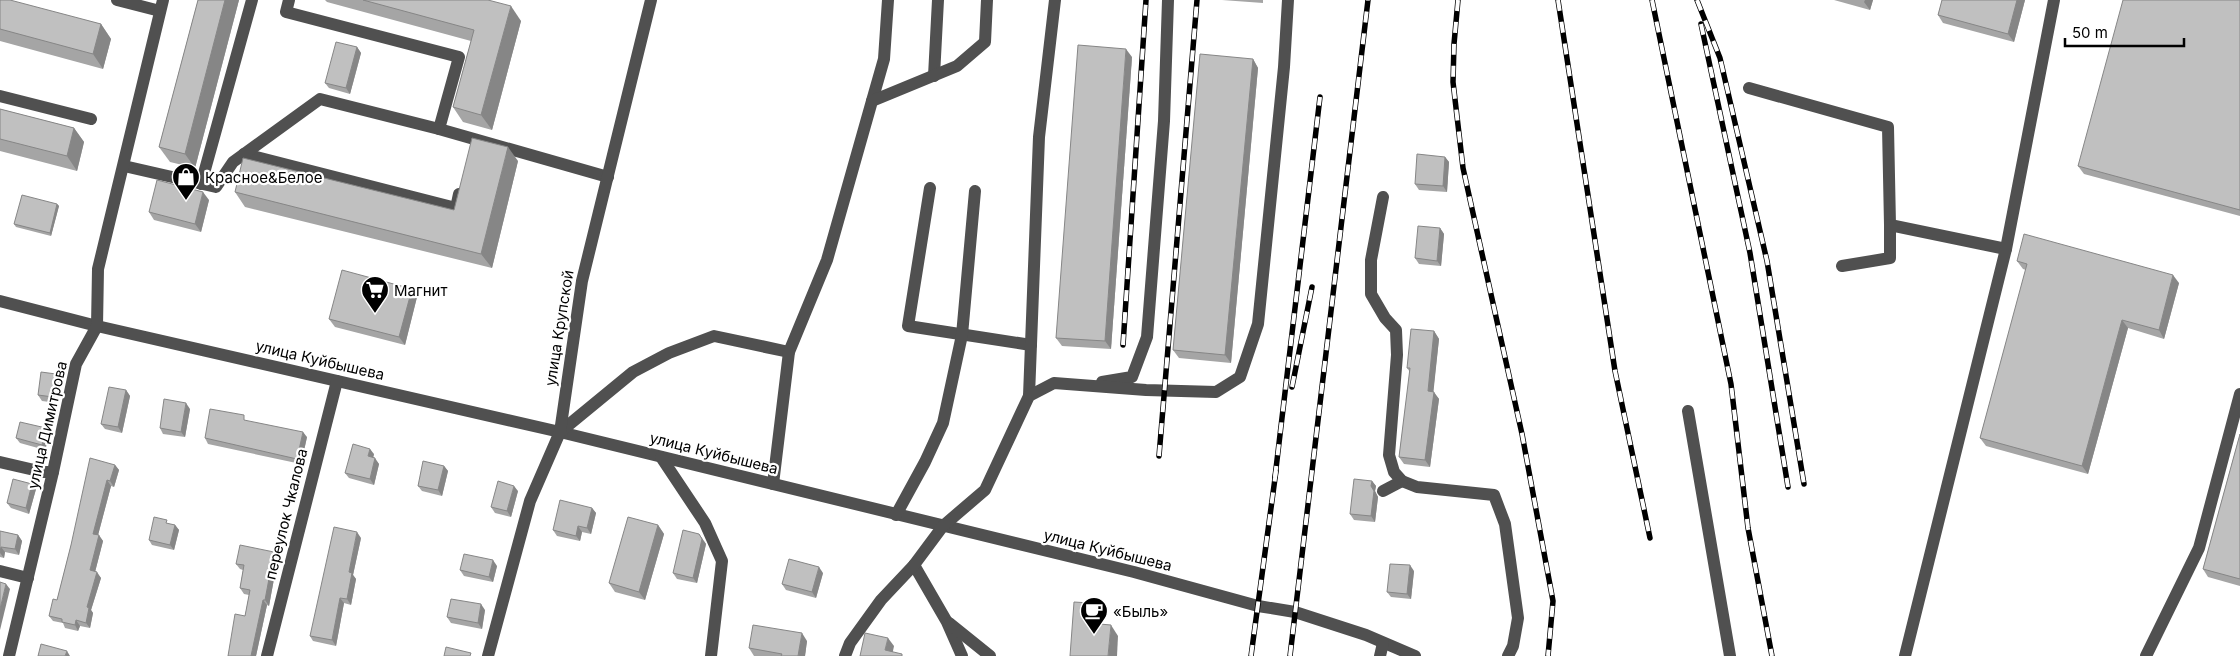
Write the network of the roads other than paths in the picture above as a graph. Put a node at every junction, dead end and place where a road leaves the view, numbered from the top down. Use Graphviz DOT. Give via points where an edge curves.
graph roads {
  1 [pos="117,0"];
  2 [pos="252,0"];
  3 [pos="289,0"];
  4 [pos="651,0"];
  5 [pos="888,0"];
  6 [pos="938,0"];
  7 [pos="987,0"];
  8 [pos="1055,0"];
  9 [pos="1168,0"];
  10 [pos="1288,0"];
  11 [pos="2054,0"];
  12 [pos="161,6"];
  13 [pos="934,76"];
  14 [pos="1749,88"];
  15 [pos="0,96"];
  16 [pos="872,101"];
  17 [pos="91,119"];
  18 [pos="440,130"];
  19 [pos="244,154"];
  20 [pos="124,166"];
  21 [pos="608,177"];
  22 [pos="463,182"];
  23 [pos="201,184"];
  24 [pos="930,188"];
  25 [pos="975,191"];
  26 [pos="1383,197"];
  27 [pos="1890,225"];
  28 [pos="2006,249"];
  29 [pos="1842,266"];
  30 [pos="0,301"];
  31 [pos="97,326"];
  32 [pos="962,335"];
  33 [pos="1031,345"];
  34 [pos="789,352"];
  35 [pos="337,381"];
  36 [pos="1087,385"];
  37 [pos="2240,394"];
  38 [pos="1029,396"];
  39 [pos="1688,411"];
  40 [pos="560,432"];
  41 [pos="661,457"];
  42 [pos="0,462"];
  43 [pos="53,472"];
  44 [pos="1402,481"];
  45 [pos="773,484"];
  46 [pos="1383,491"];
  47 [pos="896,514"];
  48 [pos="943,526"];
  49 [pos="914,566"];
  50 [pos="0,571"];
  51 [pos="28,578"];
  52 [pos="946,622"];
  53 [pos="1381,650"];
  54 [pos="9,656"];
  55 [pos="267,656"];
  56 [pos="488,656"];
  57 [pos="711,656"];
  58 [pos="845,656"];
  59 [pos="962,656"];
  60 [pos="990,656"];
  61 [pos="1415,656"];
  62 [pos="1508,656"];
  63 [pos="1730,656"];
  64 [pos="1905,656"];
  65 [pos="2146,656"];
  1 -- 12 [label="street"];
  2 -- 23 [label="street"];
  3 -- 18 [label="street" via="286,12 459,57"];
  4 -- 21 [label="street, улица Крупской"];
  5 -- 16 [label="street" via="884,59"];
  6 -- 13 [label="street"];
  7 -- 13 [label="street" via="985,42 958,66"];
  8 -- 33 [label="street" via="1039,137"];
  9 -- 36 [label="street" via="1164,121 1147,337 1132,377"];
  10 -- 36 [label="street" via="1258,324 1240,377 1216,392"];
  11 -- 28 [label="street"];
  12 -- 20 [label="street, улица Димитрова"];
  13 -- 16 [label="street"];
  14 -- 27 [label="street" via="1888,127"];
  15 -- 17 [label="street"];
  16 -- 34 [label="street" via="827,260"];
  18 -- 19 [label="street" via="320,99"];
  18 -- 21 [label="street" via="473,143"];
  19 -- 22 [label="street" via="456,208"];
  19 -- 23 [label="street" via="233,162 216,187"];
  20 -- 23 [label="street"];
  20 -- 31 [label="street, улица Димитрова" via="98,269"];
  21 -- 40 [label="street, улица Крупской" via="582,281"];
  24 -- 32 [label="street" via="908,326"];
  25 -- 32 [label="street"];
  26 -- 44 [label="street" via="1371,260 1371,294 1396,330 1389,456 1394,472"];
  27 -- 28 [label="street"];
  27 -- 29 [label="street" via="1890,258"];
  28 -- 64 [label="street"];
  30 -- 31 [label="street, улица Куйбышева"];
  31 -- 35 [label="street, улица Куйбышева"];
  31 -- 43 [label="street, улица Димитрова" via="76,364"];
  32 -- 33 [label="street"];
  32 -- 47 [label="street" via="943,423"];
  33 -- 38 [label="street"];
  34 -- 40 [label="street" via="714,336 669,353 633,372"];
  34 -- 45 [label="street"];
  35 -- 40 [label="street, улица Куйбышева"];
  35 -- 55 [label="street, переулок Чкалова"];
  36 -- 38 [label="street" via="1054,383"];
  37 -- 65 [label="street" via="2199,548"];
  38 -- 48 [label="street" via="985,490"];
  39 -- 63 [label="street"];
  40 -- 41 [label="street, улица Куйбышева"];
  40 -- 56 [label="street, улица Крупской" via="530,501"];
  41 -- 45 [label="street, улица Куйбышева"];
  41 -- 57 [label="street" via="705,523 722,561"];
  42 -- 43 [label="street"];
  43 -- 51 [label="street, улица Димитрова"];
  44 -- 46 [label="street"];
  44 -- 62 [label="street" via="1417,487 1494,495 1505,524 1518,618"];
  45 -- 47 [label="street, улица Куйбышева"];
  47 -- 48 [label="street, улица Куйбышева"];
  48 -- 49 [label="street"];
  48 -- 53 [label="street, улица Куйбышева" via="1258,606 1295,612 1366,635"];
  49 -- 52 [label="street"];
  49 -- 58 [label="street" via="881,600 850,643"];
  50 -- 51 [label="street"];
  51 -- 54 [label="street, улица Димитрова"];
  52 -- 59 [label="street"];
  52 -- 60 [label="street"];
  53 -- 61 [label="street, улица Куйбышева"];
}
